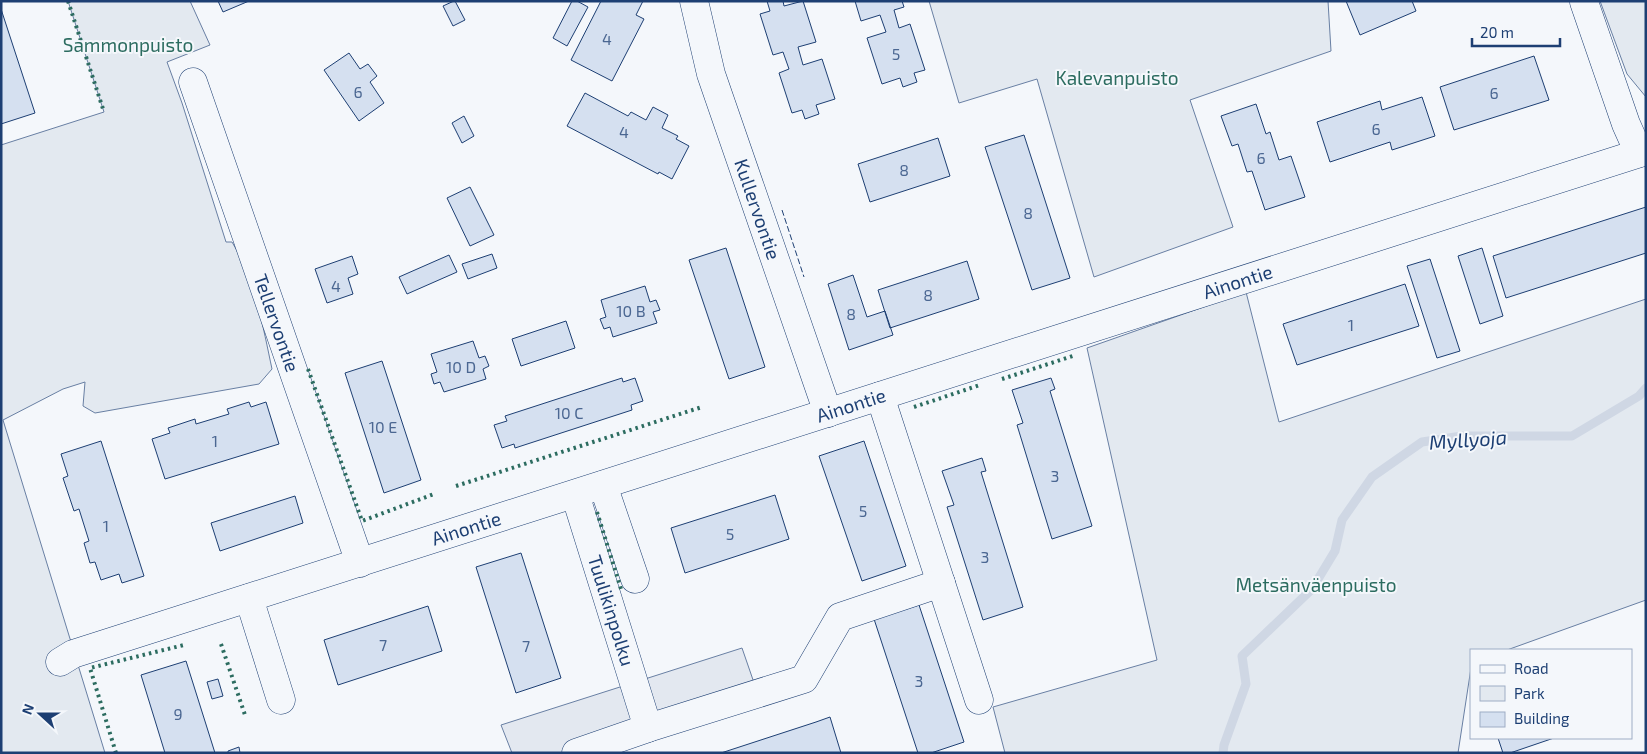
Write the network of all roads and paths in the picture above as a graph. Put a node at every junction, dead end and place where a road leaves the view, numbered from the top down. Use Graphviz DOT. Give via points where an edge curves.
graph roads {
  1 [pos="694,1"];
  2 [pos="1584,2"];
  3 [pos="193,82"];
  4 [pos="1642,152"];
  5 [pos="880,396"];
  6 [pos="828,413"];
  7 [pos="603,485"];
  8 [pos="575,494"];
  9 [pos="360,563"];
  10 [pos="634,578"];
  11 [pos="942,583"];
  12 [pos="249,598"];
  13 [pos="60,662"];
  14 [pos="281,700"];
  15 [pos="979,700"];
  16 [pos="648,728"];
  17 [pos="576,753"];
  1 -- 6 [label="street, Kullervontie" via="711,74"];
  2 -- 4 [label="street" via="1626,124"];
  3 -- 9 [label="street, Tellervontie"];
  4 -- 5 [label="street, Ainontie"];
  5 -- 6 [label="street, Ainontie"];
  5 -- 11 [label="street"];
  6 -- 7 [label="street, Ainontie"];
  7 -- 8 [label="street, Ainontie"];
  7 -- 10 [label="street"];
  8 -- 9 [label="street, Ainontie"];
  8 -- 16 [label="street, Tuulikinpolku"];
  9 -- 12 [label="street, Ainontie"];
  11 -- 15 [label="street"];
  11 -- 16 [label="street" via="840,617 804,679"];
  12 -- 13 [label="street, Ainontie" via="73,654"];
  12 -- 14 [label="street"];
  16 -- 17 [label="street"];
}
